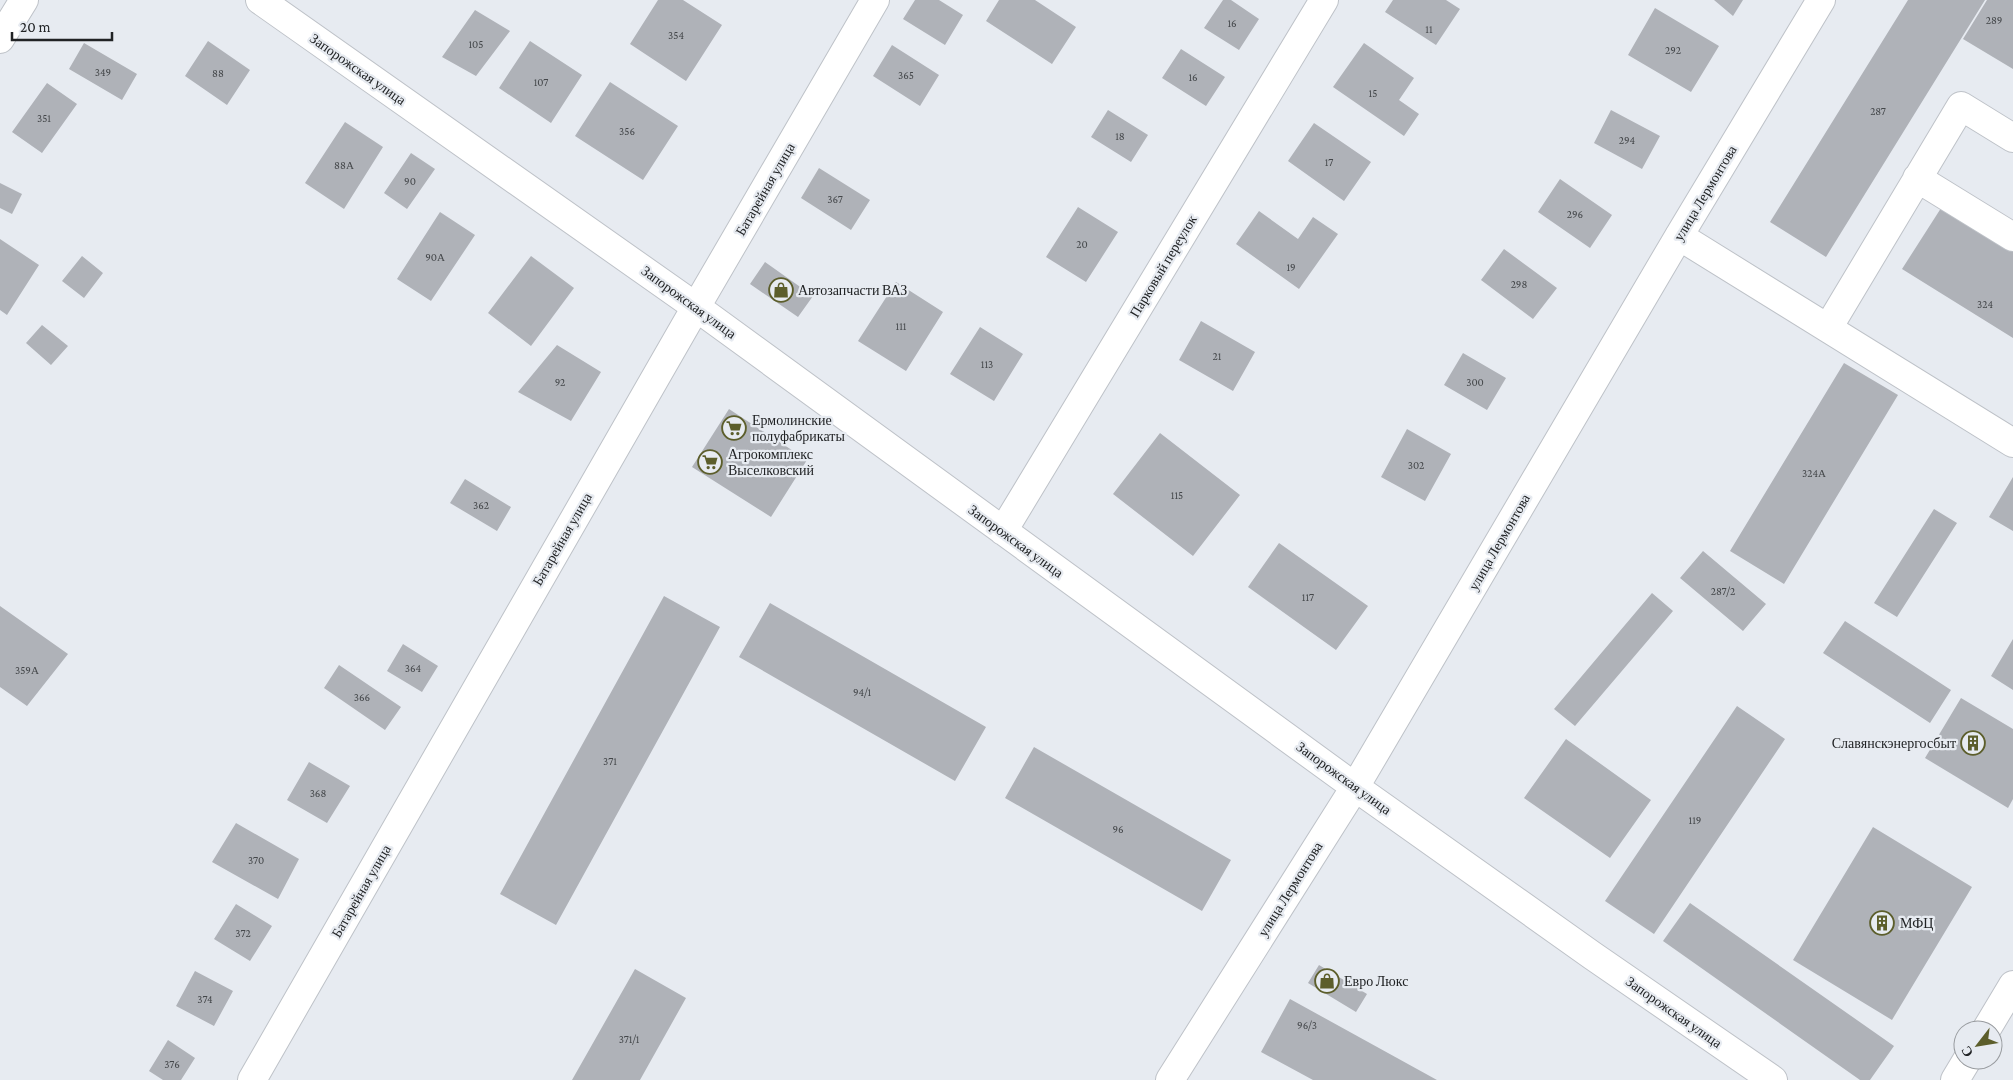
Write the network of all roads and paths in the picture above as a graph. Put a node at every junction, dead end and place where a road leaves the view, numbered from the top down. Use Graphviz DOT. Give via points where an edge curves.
graph roads {
  1 [pos="24,0"];
  2 [pos="260,0"];
  3 [pos="875,0"];
  4 [pos="1324,0"];
  5 [pos="1821,0"];
  6 [pos="0,40"];
  7 [pos="2013,138"];
  8 [pos="1917,178"];
  9 [pos="1679,236"];
  10 [pos="2013,237"];
  11 [pos="696,307"];
  12 [pos="1828,328"];
  13 [pos="2013,443"];
  14 [pos="1003,531"];
  15 [pos="1355,786"];
  16 [pos="2013,985"];
  17 [pos="1992,1020"];
  18 [pos="259,1078"];
  19 [pos="1170,1080"];
  20 [pos="1773,1080"];
  1 -- 6 [label="street"];
  2 -- 11 [label="street, Запорожская улица"];
  3 -- 11 [label="street, Батарейная улица"];
  4 -- 14 [label="street, Парковый переулок"];
  5 -- 9 [label="street, улица Лермонтова"];
  7 -- 8 [label="street" via="1961,106"];
  8 -- 10 [label="street"];
  8 -- 12 [label="street"];
  9 -- 12 [label="street"];
  9 -- 15 [label="street, улица Лермонтова"];
  11 -- 14 [label="street, Запорожская улица"];
  11 -- 18 [label="street, Батарейная улица"];
  12 -- 13 [label="street"];
  14 -- 15 [label="street, Запорожская улица"];
  15 -- 19 [label="street, улица Лермонтова"];
  15 -- 20 [label="street, Запорожская улица"];
  16 -- 17 [label="street"];
}
